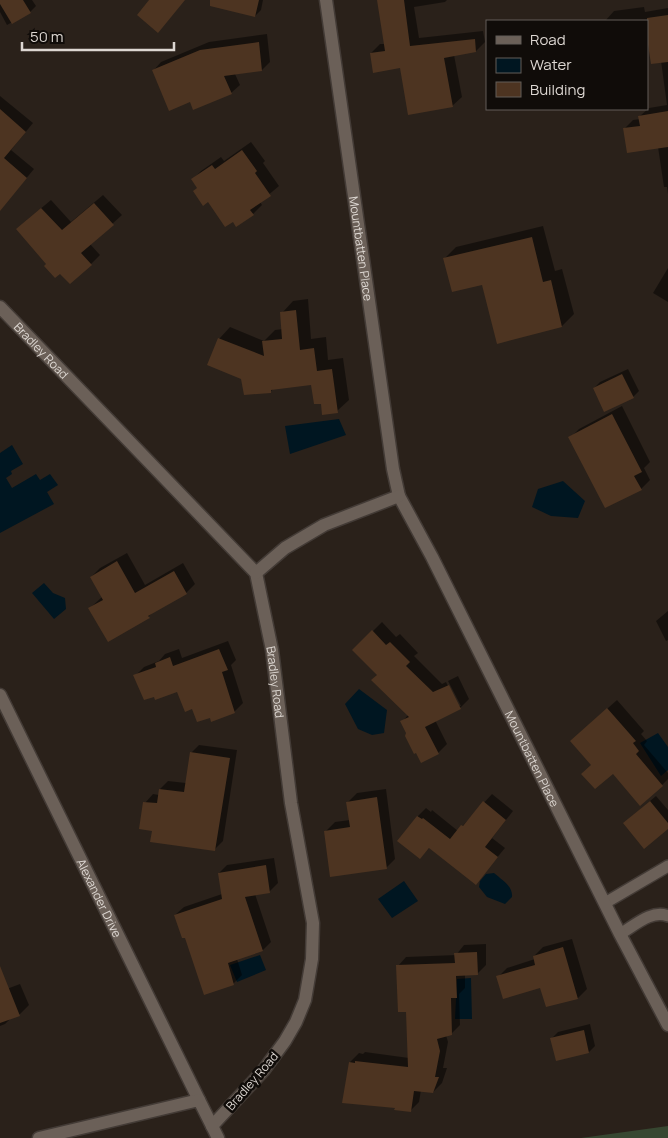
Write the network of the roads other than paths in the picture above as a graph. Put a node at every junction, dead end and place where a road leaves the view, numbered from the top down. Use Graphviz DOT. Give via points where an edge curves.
graph roads {
  1 [pos="326,0"];
  2 [pos="0,307"];
  3 [pos="399,496"];
  4 [pos="256,573"];
  5 [pos="0,695"];
  6 [pos="668,866"];
  7 [pos="605,903"];
  8 [pos="668,916"];
  9 [pos="620,934"];
  10 [pos="667,1021"];
  11 [pos="199,1100"];
  12 [pos="212,1126"];
  13 [pos="39,1138"];
  14 [pos="218,1138"];
  1 -- 3 [label="street, Mountbatten Place"];
  2 -- 4 [label="street, Bradley Road"];
  3 -- 4 [label="street" via="324,526 285,548"];
  3 -- 7 [label="street, Mountbatten Place"];
  4 -- 12 [label="street, Bradley Road" via="272,650 291,803 313,923 312,959 305,1000 285,1041 263,1071"];
  5 -- 11 [label="street, Alexander Drive"];
  6 -- 7 [label="lane"];
  7 -- 9 [label="street, Mountbatten Place"];
  8 -- 9 [label="lane" via="653,914"];
  9 -- 10 [label="street, Mountbatten Place"];
  11 -- 12 [label="street, Alexander Drive"];
  11 -- 13 [label="street"];
  12 -- 14 [label="street, Alexander Drive"];
}
